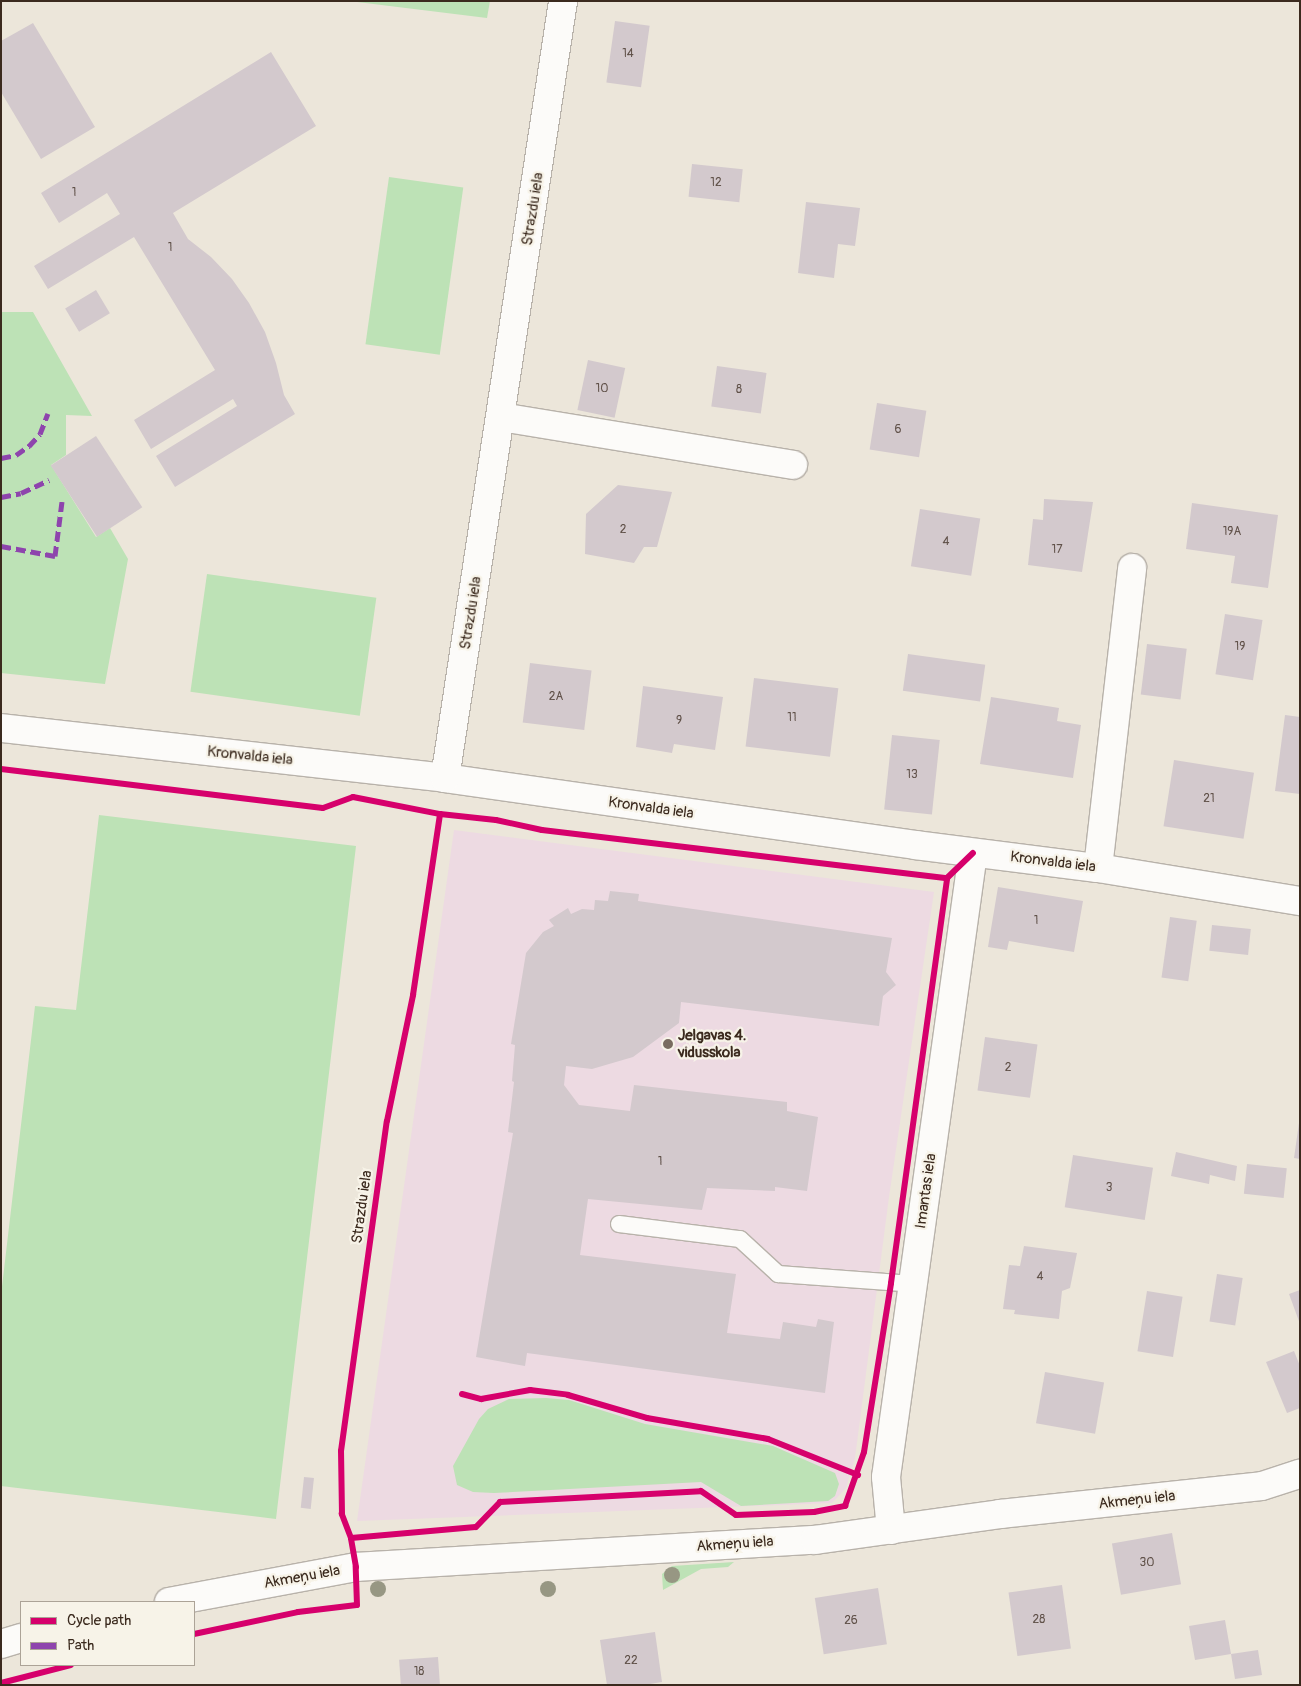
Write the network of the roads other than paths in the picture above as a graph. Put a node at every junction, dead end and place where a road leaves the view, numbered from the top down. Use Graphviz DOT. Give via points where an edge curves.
graph roads {
  1 [pos="563,1"];
  2 [pos="501,417"];
  3 [pos="793,465"];
  4 [pos="1132,568"];
  5 [pos="1,728"];
  6 [pos="445,778"];
  7 [pos="973,853"];
  8 [pos="1098,868"];
  9 [pos="1300,901"];
  10 [pos="618,1224"];
  11 [pos="913,1284"];
  12 [pos="1300,1474"];
  13 [pos="891,1530"];
  14 [pos="174,1601"];
  15 [pos="20,1638"];
  16 [pos="1,1644"];
  1 -- 2 [label="street, Strazdu iela"];
  2 -- 3 [label="street"];
  2 -- 6 [label="street, Strazdu iela"];
  4 -- 8 [label="street"];
  5 -- 6 [label="street, Kronvalda iela"];
  6 -- 7 [label="street, Kronvalda iela"];
  7 -- 8 [label="street, Kronvalda iela"];
  7 -- 11 [label="street, Imantas iela"];
  8 -- 9 [label="street, Kronvalda iela"];
  10 -- 11 [label="lane" via="740,1240 778,1274"];
  11 -- 13 [label="street, Imantas iela" via="886,1476"];
  12 -- 13 [label="street, Akmeņu iela" via="1262,1486 1000,1514"];
  13 -- 14 [label="street, Akmeņu iela" via="815,1540 356,1567"];
  15 -- 16 [label="street"];
}
